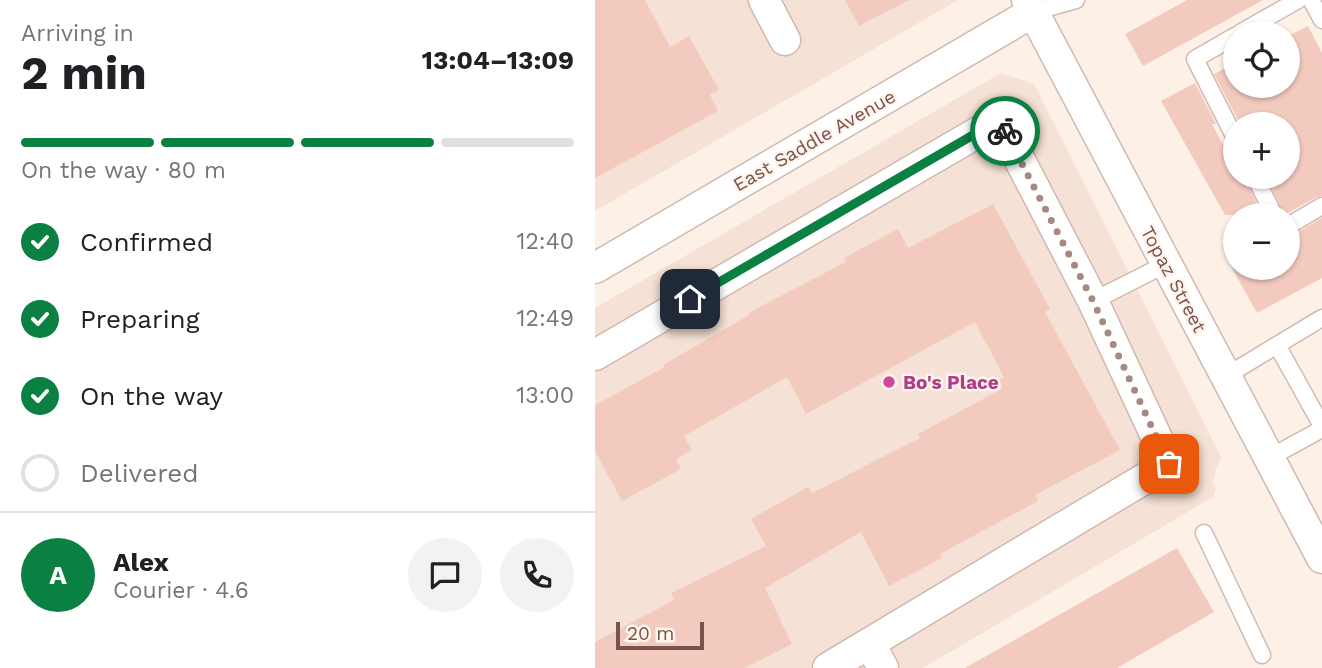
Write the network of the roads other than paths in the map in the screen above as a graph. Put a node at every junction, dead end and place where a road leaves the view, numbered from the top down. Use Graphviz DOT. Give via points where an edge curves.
graph roads {
  1 [pos="764,0"];
  2 [pos="1076,0"];
  3 [pos="1299,0"];
  4 [pos="1311,0"];
  5 [pos="1030,6"];
  6 [pos="1322,20"];
  7 [pos="1261,21"];
  8 [pos="785,40"];
  9 [pos="1223,43"];
  10 [pos="1223,114"];
  11 [pos="1322,206"];
  12 [pos="1300,219"];
  13 [pos="1166,264"];
  14 [pos="595,268"];
  15 [pos="1093,301"];
  16 [pos="1322,318"];
  17 [pos="1277,345"];
  18 [pos="595,355"];
  19 [pos="1226,376"];
  20 [pos="1322,428"];
  21 [pos="1269,458"];
  22 [pos="1204,533"];
  23 [pos="1322,558"];
  24 [pos="1262,655"];
  25 [pos="876,656"];
  26 [pos="828,668"];
  1 -- 8 [label="street"];
  2 -- 5 [label="lane"];
  3 -- 7 [label="lane"];
  4 -- 6 [label="lane"];
  5 -- 13 [label="street, Topaz Street"];
  5 -- 14 [label="street, East Saddle Avenue"];
  9 -- 10 [label="lane" via="1195,59"];
  11 -- 12 [label="lane"];
  13 -- 15 [label="lane"];
  13 -- 19 [label="street, Topaz Street"];
  15 -- 18 [label="street" via="999,120"];
  15 -- 25 [label="street" via="1169,464"];
  16 -- 17 [label="lane"];
  17 -- 19 [label="lane"];
  17 -- 20 [label="lane"];
  19 -- 21 [label="street, Topaz Street"];
  20 -- 21 [label="lane"];
  21 -- 23 [label="street, Topaz Street"];
  22 -- 24 [label="lane"];
  25 -- 26 [label="street"];
}
